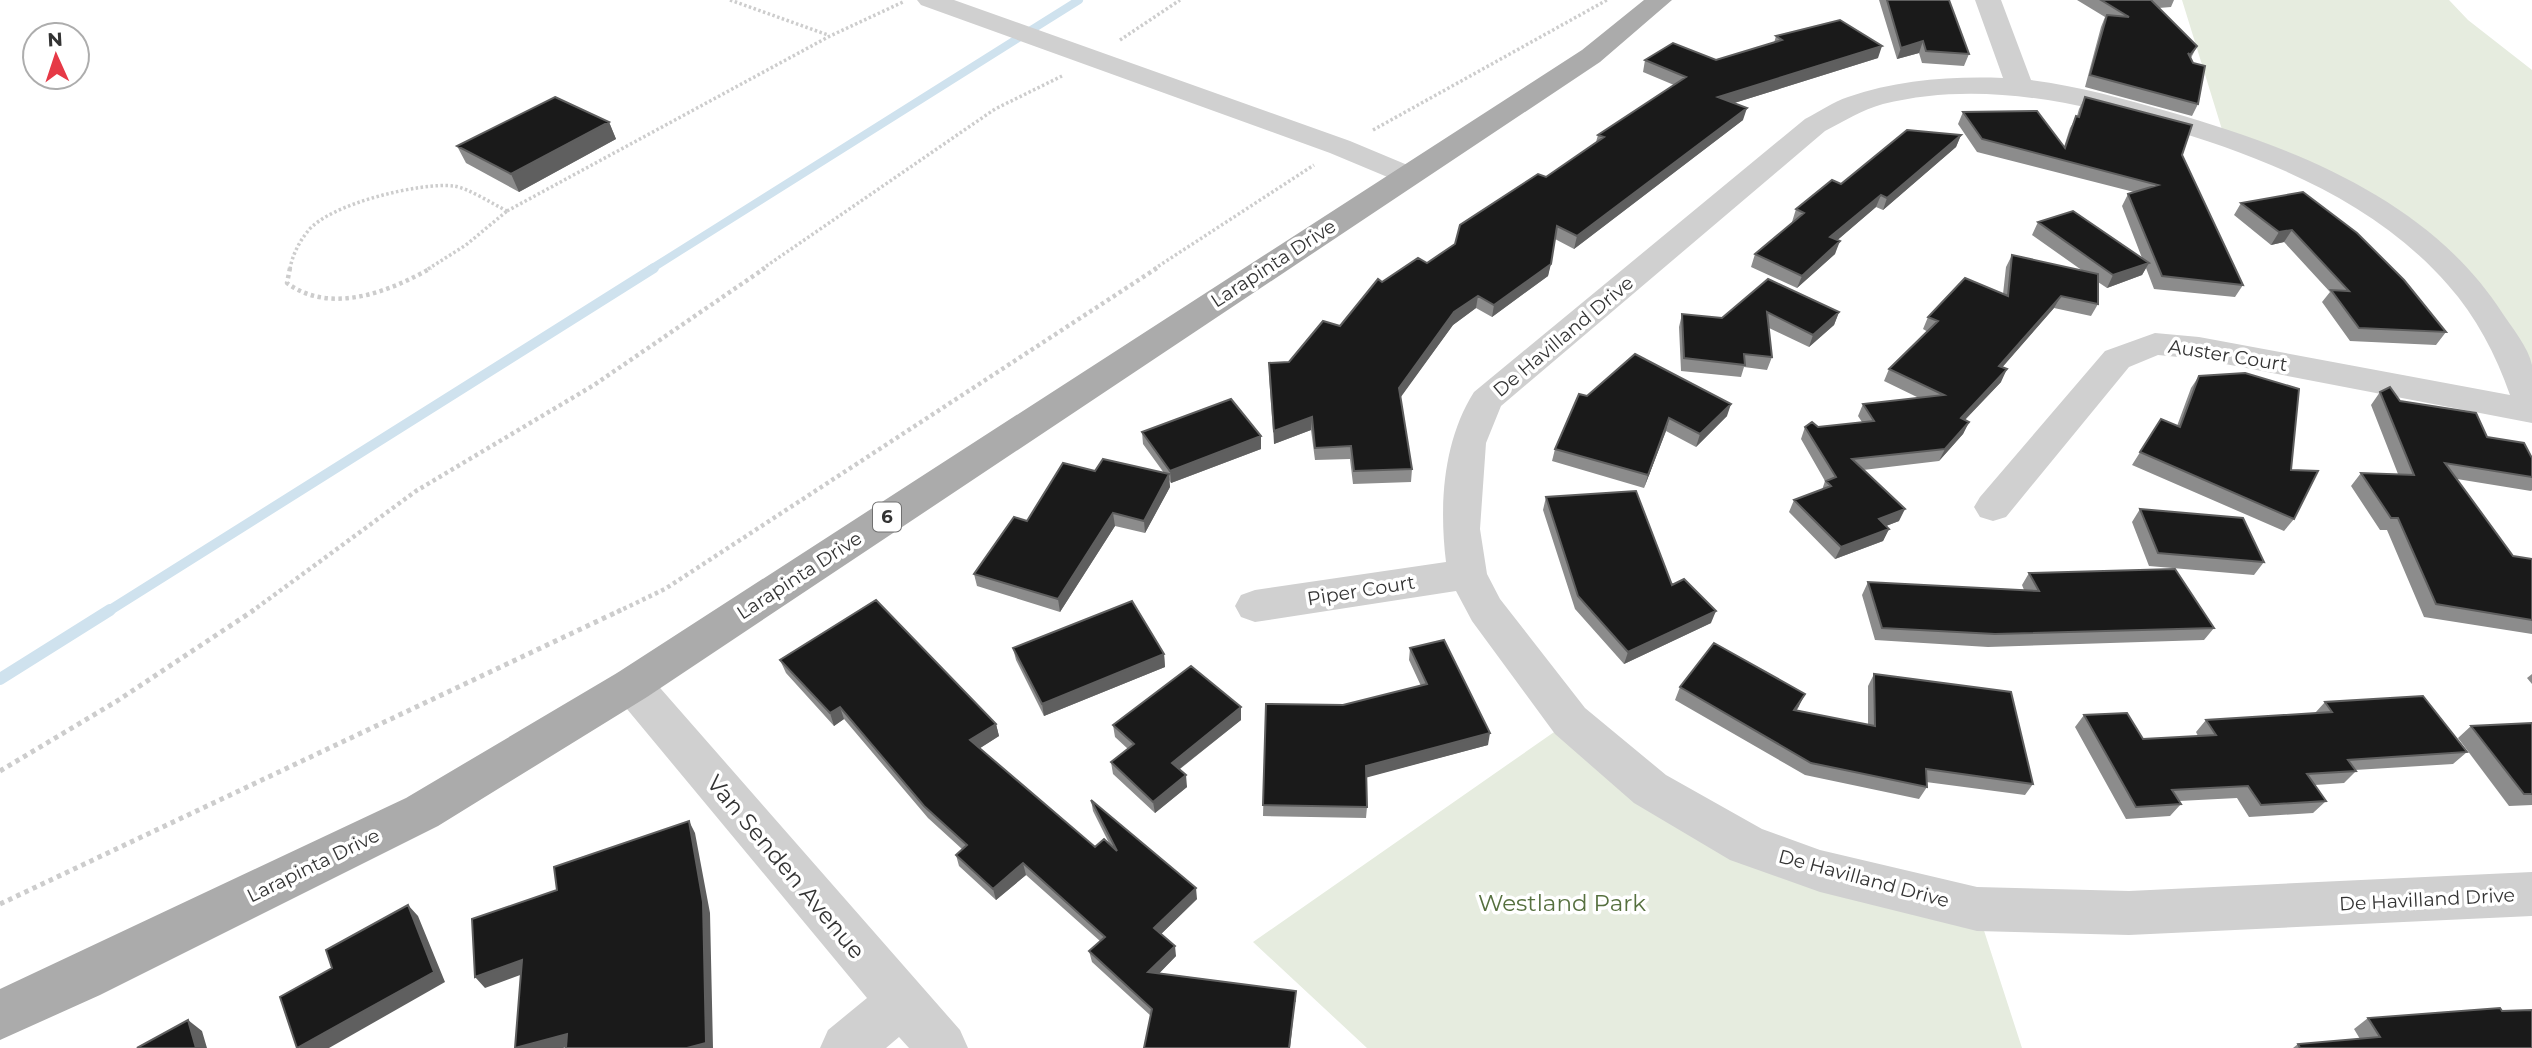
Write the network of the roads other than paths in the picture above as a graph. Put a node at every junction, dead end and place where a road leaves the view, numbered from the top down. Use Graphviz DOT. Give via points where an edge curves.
graph roads {
  1 [pos="930,0"];
  2 [pos="1659,0"];
  3 [pos="1987,0"];
  4 [pos="2020,87"];
  5 [pos="1407,175"];
  6 [pos="2532,409"];
  7 [pos="1993,508"];
  8 [pos="1467,574"];
  9 [pos="1255,606"];
  10 [pos="632,685"];
  11 [pos="2532,894"];
  12 [pos="82,978"];
  13 [pos="901,1003"];
  14 [pos="0,1007"];
  15 [pos="0,1015"];
  16 [pos="846,1048"];
  17 [pos="942,1048"];
  1 -- 5 [label="street"];
  2 -- 5 [label="main road, Larapinta Drive / 6" via="1591,56"];
  3 -- 4 [label="street"];
  4 -- 6 [label="street, De Havilland Drive" via="2109,104 2224,136 2342,188 2447,265 2486,313 2521,376"];
  4 -- 8 [label="street, De Havilland Drive" via="1952,86 1909,93 1858,103 1815,125 1486,400 1468,443 1461,529"];
  5 -- 10 [label="main road, Larapinta Drive / 6"];
  6 -- 7 [label="street, Auster Court" via="2199,348 2155,344 2117,359"];
  8 -- 9 [label="street, Piper Court"];
  8 -- 11 [label="street, De Havilland Drive" via="1486,610 1570,721 1640,781 1748,845 1820,870 1977,909 2129,913"];
  10 -- 12 [label="main road, Larapinta Drive / 6" via="422,812"];
  10 -- 13 [label="street, Van Senden Avenue"];
  12 -- 14 [label="main road, Larapinta Drive / 6"];
  12 -- 15 [label="main road, Larapinta Drive / 6"];
  13 -- 16 [label="street"];
  13 -- 17 [label="street, Van Senden Avenue"];
}
